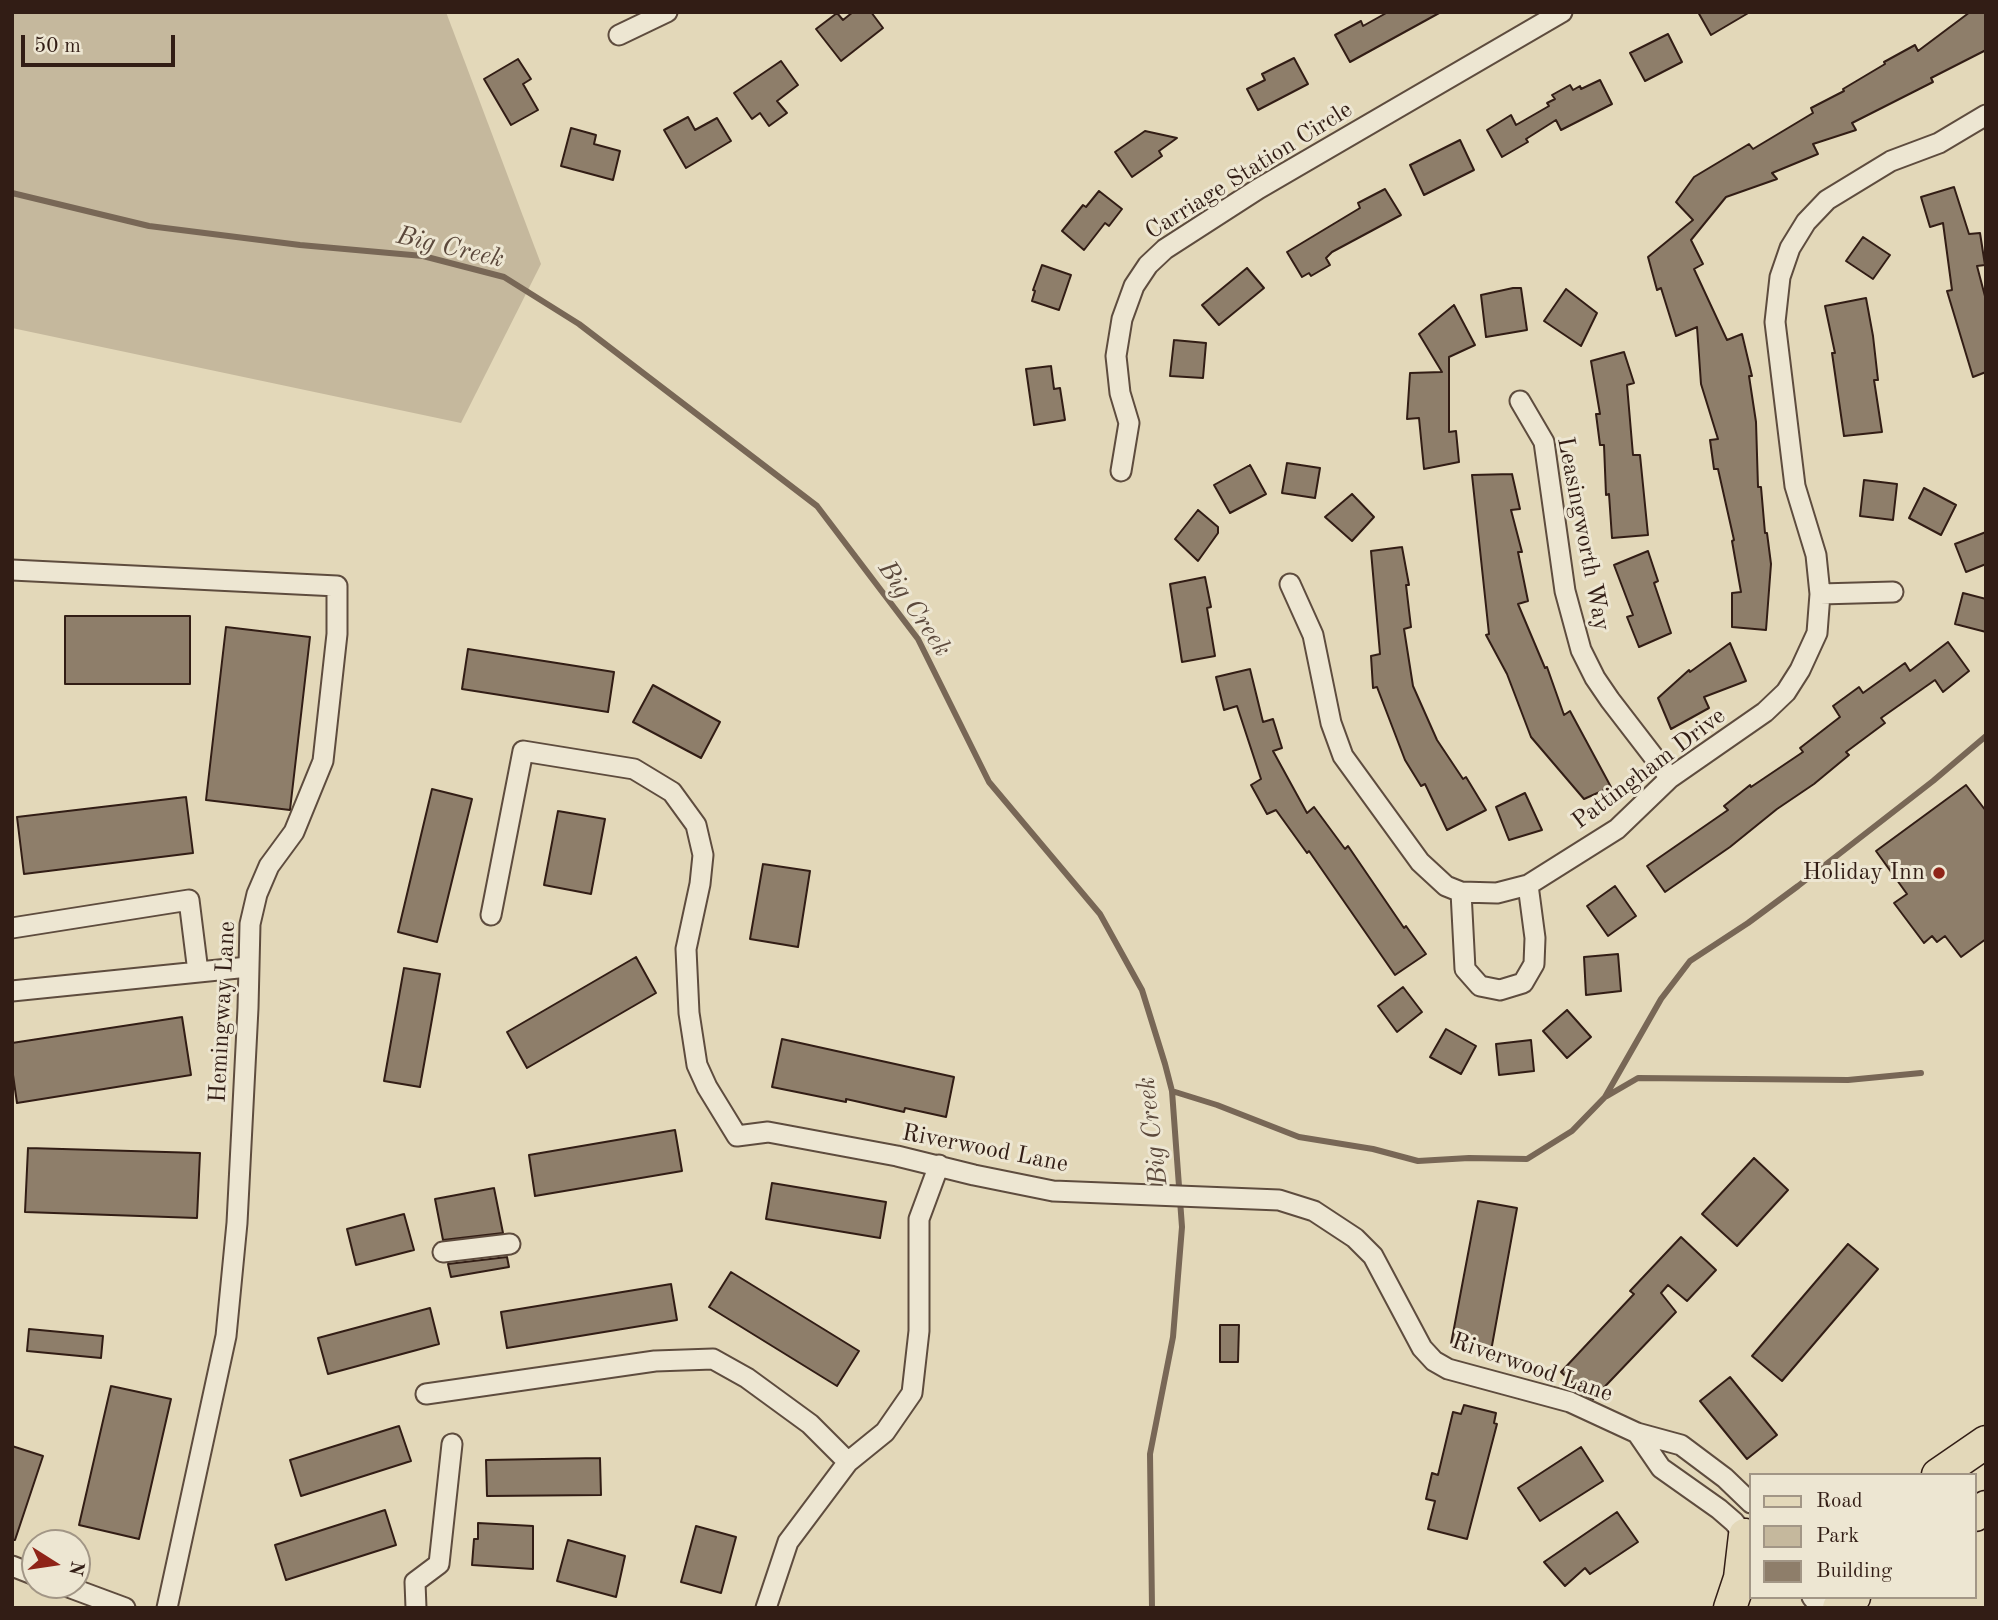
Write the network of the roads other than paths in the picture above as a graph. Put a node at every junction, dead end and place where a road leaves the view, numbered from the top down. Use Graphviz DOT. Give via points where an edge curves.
graph roads {
  1 [pos="667,12"];
  2 [pos="1562,12"];
  3 [pos="619,35"];
  4 [pos="1985,120"];
  5 [pos="1520,401"];
  6 [pos="1121,471"];
  7 [pos="12,570"];
  8 [pos="1290,584"];
  9 [pos="1893,592"];
  10 [pos="1820,594"];
  11 [pos="1670,778"];
  12 [pos="1528,885"];
  13 [pos="1461,892"];
  14 [pos="491,915"];
  15 [pos="12,928"];
  16 [pos="248,967"];
  17 [pos="198,972"];
  18 [pos="12,991"];
  19 [pos="939,1166"];
  20 [pos="510,1244"];
  21 [pos="443,1252"];
  22 [pos="426,1394"];
  23 [pos="1637,1433"];
  24 [pos="1986,1442"];
  25 [pos="452,1444"];
  26 [pos="848,1462"];
  27 [pos="1941,1473"];
  28 [pos="1750,1502"];
  29 [pos="1748,1539"];
  30 [pos="91,1595"];
  31 [pos="125,1608"];
  32 [pos="167,1608"];
  33 [pos="416,1608"];
  34 [pos="766,1608"];
  35 [pos="1730,1608"];
  1 -- 3 [label="street"];
  2 -- 6 [label="street, Carriage Station Circle" via="1258,189 1165,248 1148,265 1126,308 1116,356 1129,423"];
  4 -- 10 [label="street, Pattingham Drive" via="1891,161 1827,200 1790,248 1780,277 1775,322 1795,486 1816,555"];
  5 -- 11 [label="street, Leasingworth Way" via="1545,442 1565,591 1581,650 1595,678"];
  7 -- 16 [label="street, Hemingway Lane" via="337,586 337,634 323,761 294,832 257,894"];
  8 -- 13 [label="street" via="1313,635 1331,723 1343,756 1420,862 1446,886"];
  9 -- 10 [label="street"];
  10 -- 11 [label="street, Pattingham Drive" via="1816,633 1786,692 1765,712"];
  11 -- 12 [label="street, Pattingham Drive" via="1617,828"];
  12 -- 13 [label="street, Pattingham Drive" via="1497,893"];
  12 -- 13 [label="street" via="1534,964 1522,984 1500,990 1480,986 1465,969"];
  14 -- 19 [label="street, Riverwood Lane" via="523,751 634,769 671,792 696,825 703,855 686,949 690,1013 697,1065 737,1136 768,1132"];
  15 -- 17 [label="street" via="189,900"];
  16 -- 17 [label="street"];
  16 -- 32 [label="street, Hemingway Lane" via="237,1223 226,1336"];
  17 -- 18 [label="street"];
  19 -- 23 [label="street, Riverwood Lane" via="1053,1191 1279,1200 1314,1211 1373,1256 1422,1348 1434,1361 1448,1369 1570,1402"];
  19 -- 26 [label="street" via="919,1219 919,1331 912,1393 885,1432"];
  20 -- 21 [label="street"];
  22 -- 26 [label="street" via="655,1361 713,1359 810,1424"];
  23 -- 28 [label="street, Riverwood Lane" via="1681,1445"];
  23 -- 29 [label="street" via="1661,1468 1719,1509"];
  24 -- 27 [label="main road"];
  25 -- 33 [label="street" via="439,1564 415,1582"];
  26 -- 34 [label="street" via="788,1542"];
  29 -- 35 [label="main road"];
  30 -- 31 [label="street"];
}
